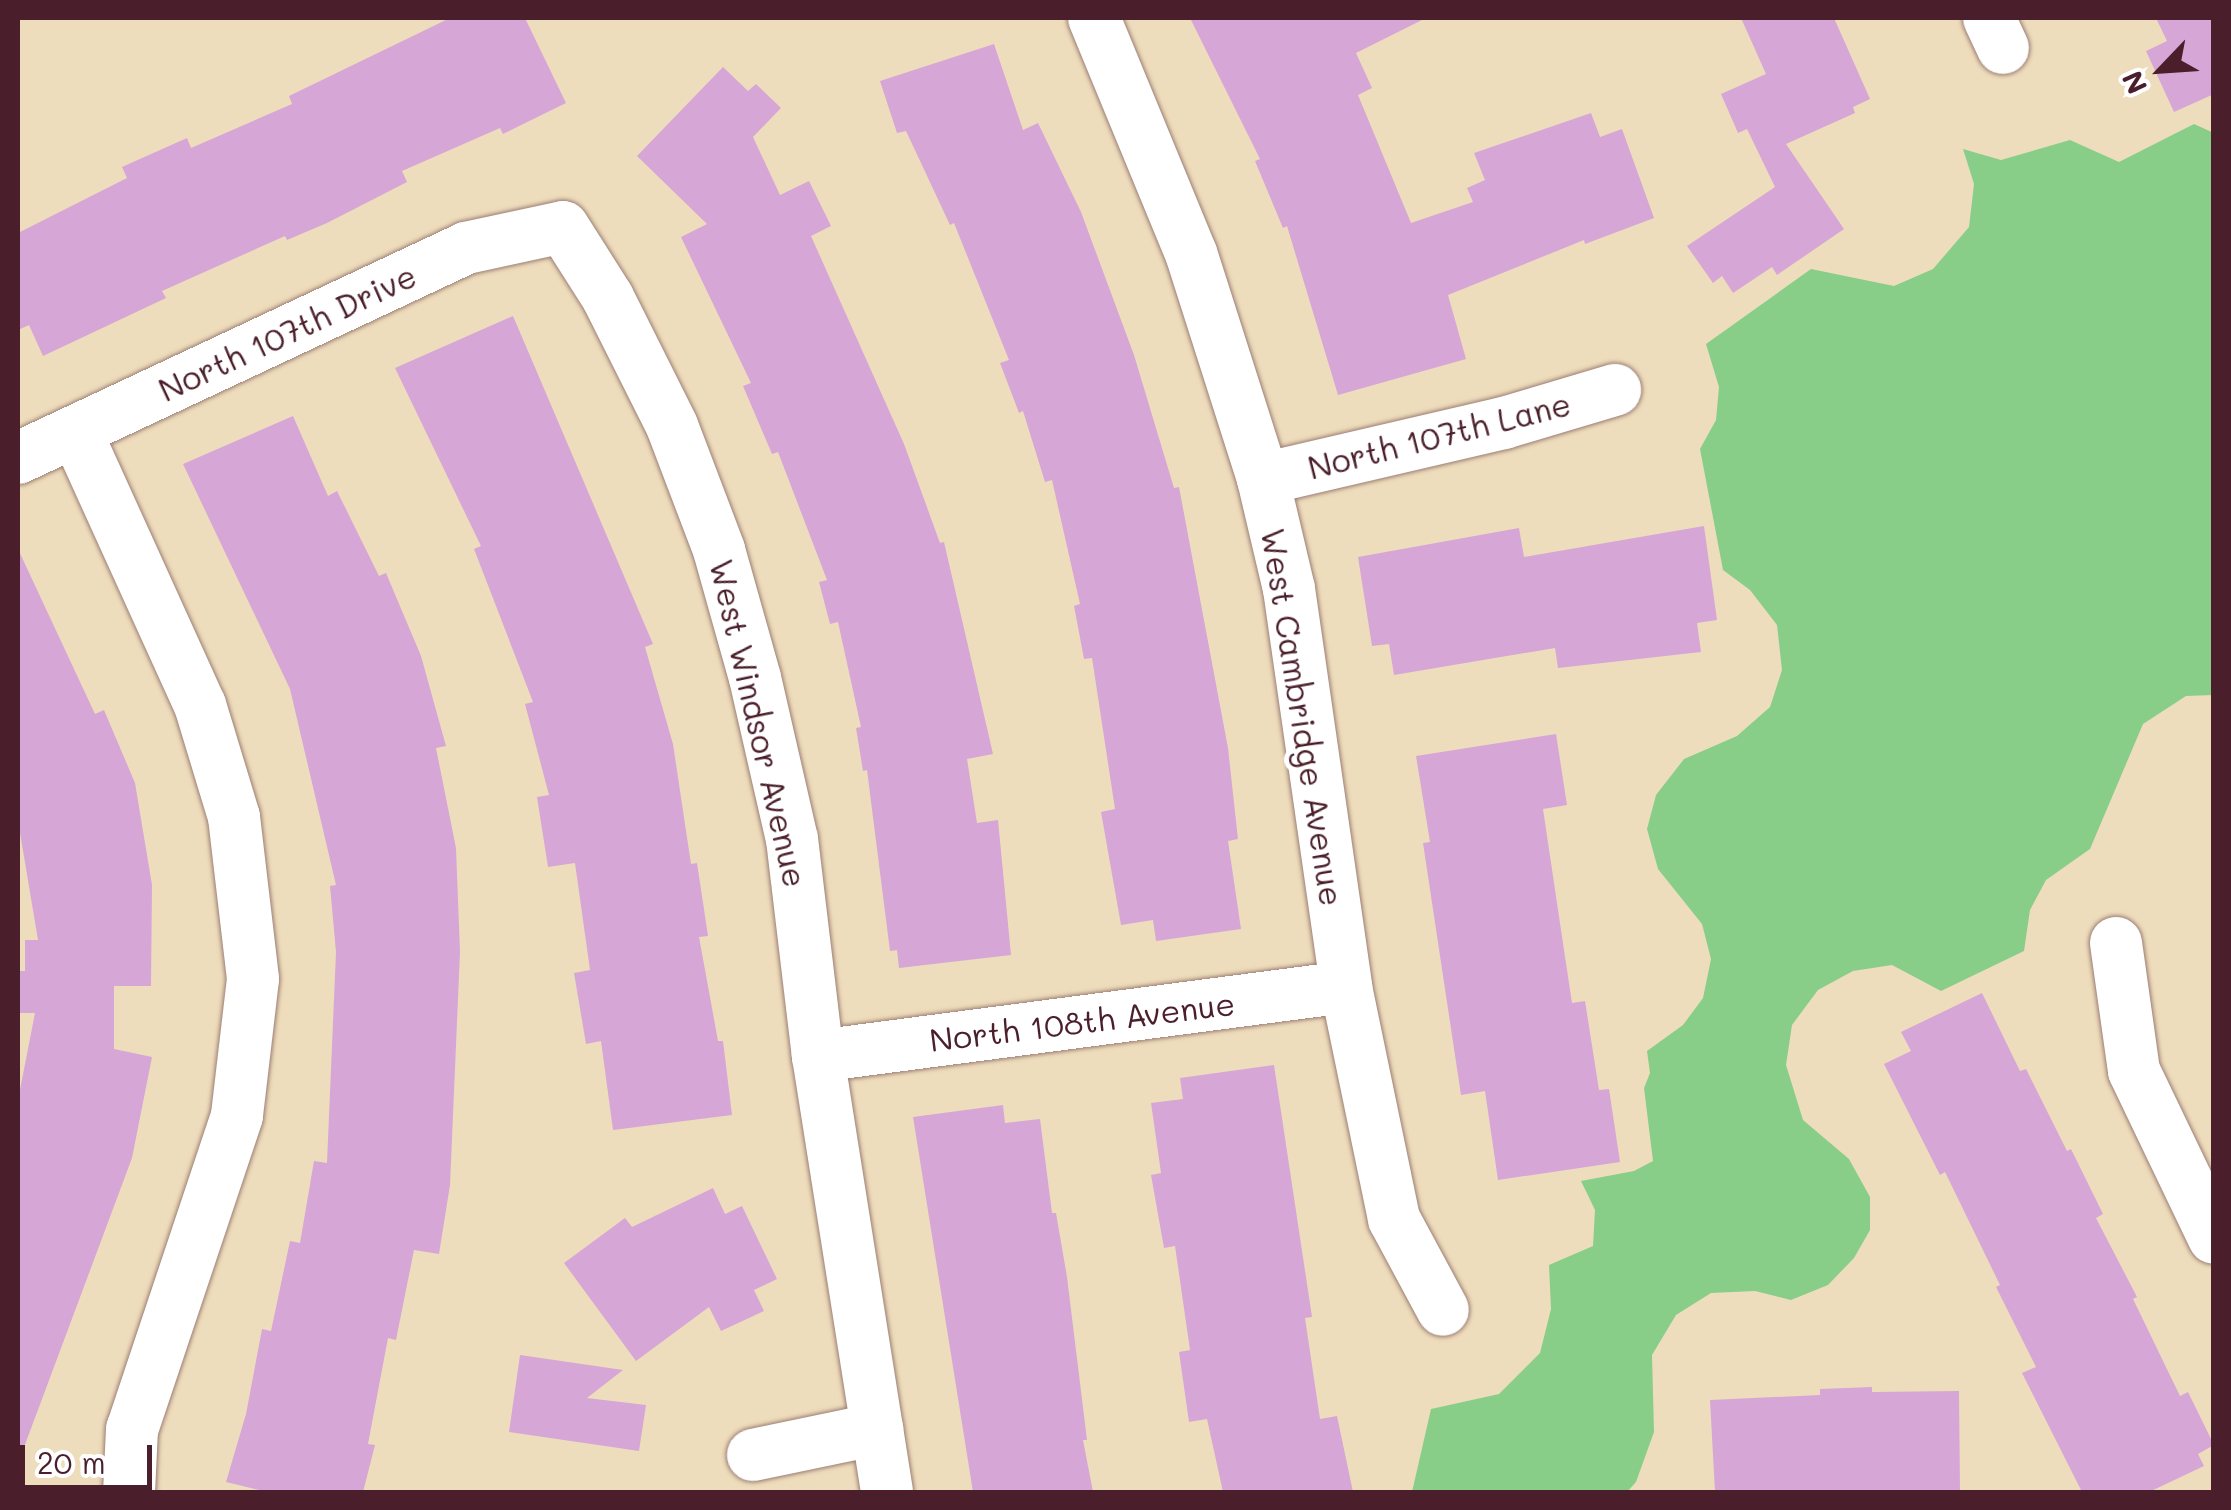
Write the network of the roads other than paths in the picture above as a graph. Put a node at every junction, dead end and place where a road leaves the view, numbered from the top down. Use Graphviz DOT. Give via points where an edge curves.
graph roads {
  1 [pos="1094,18"];
  2 [pos="564,228"];
  3 [pos="1615,390"];
  4 [pos="76,432"];
  5 [pos="18,458"];
  6 [pos="1262,479"];
  7 [pos="2116,942"];
  8 [pos="1346,986"];
  9 [pos="818,1056"];
  10 [pos="2214,1238"];
  11 [pos="1444,1310"];
  12 [pos="877,1429"];
  13 [pos="753,1455"];
  14 [pos="129,1492"];
  15 [pos="886,1492"];
  1 -- 6 [label="street, West Cambridge Avenue" via="1191,253"];
  2 -- 4 [label="street, North 107th Drive" via="466,248"];
  2 -- 9 [label="street, West Windsor Avenue" via="608,298 672,426 720,550 792,838"];
  3 -- 6 [label="street, North 107th Lane"];
  4 -- 5 [label="street, North 107th Drive"];
  4 -- 14 [label="street" via="200,706 234,817 253,979 237,1116 132,1428"];
  6 -- 8 [label="street, West Cambridge Avenue" via="1289,589"];
  7 -- 10 [label="street" via="2134,1071"];
  8 -- 9 [label="street, North 108th Avenue"];
  8 -- 11 [label="street, West Cambridge Avenue" via="1394,1219"];
  9 -- 12 [label="street, West Windsor Avenue"];
  12 -- 13 [label="street"];
  12 -- 15 [label="street, West Windsor Avenue"];
}
